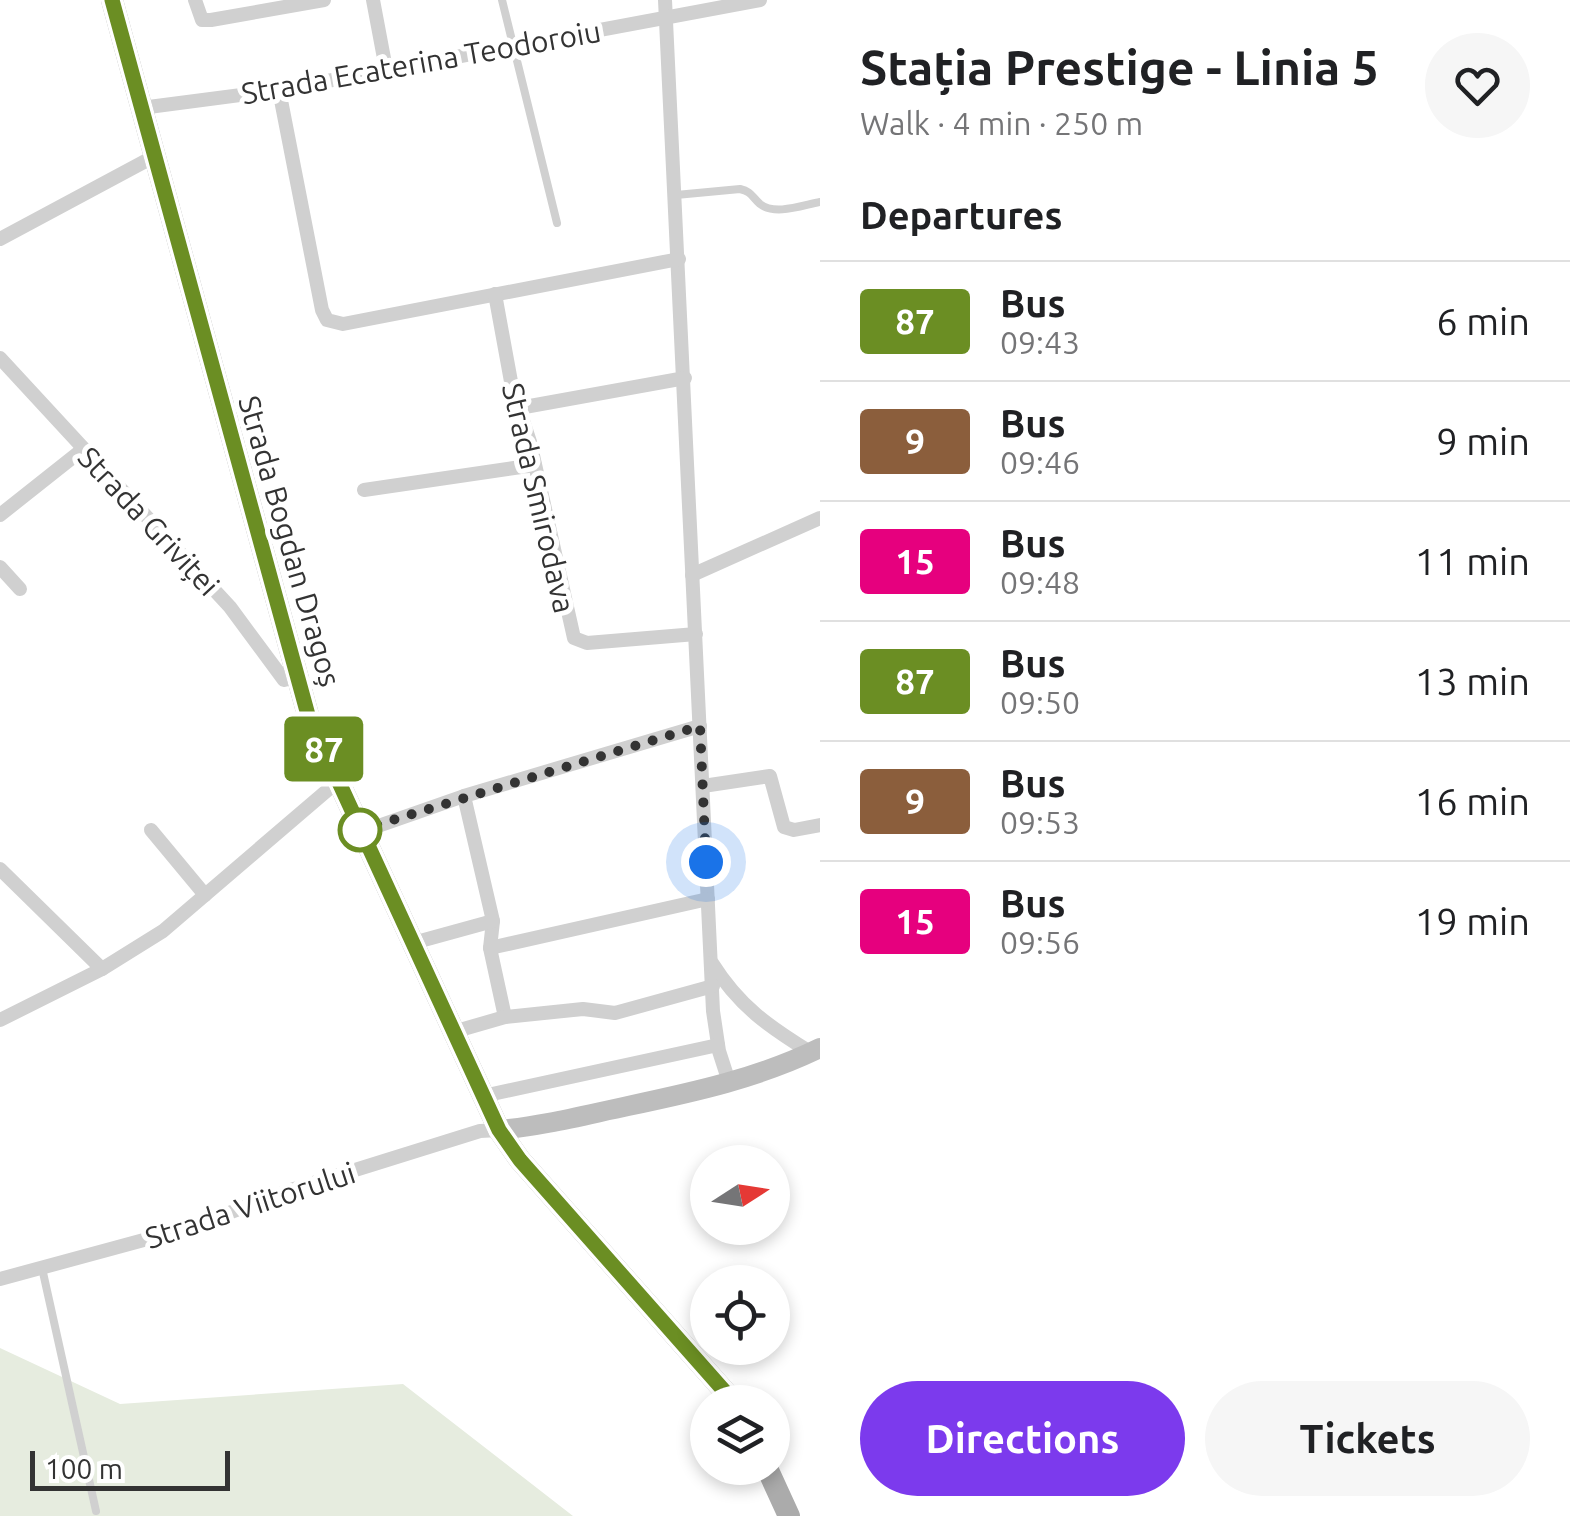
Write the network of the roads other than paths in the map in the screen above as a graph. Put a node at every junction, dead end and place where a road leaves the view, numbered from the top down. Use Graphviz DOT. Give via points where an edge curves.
graph roads {
  1 [pos="112,0"];
  2 [pos="195,0"];
  3 [pos="324,0"];
  4 [pos="373,0"];
  5 [pos="502,0"];
  6 [pos="666,0"];
  7 [pos="760,0"];
  8 [pos="667,17"];
  9 [pos="515,46"];
  10 [pos="386,69"];
  11 [pos="279,90"];
  12 [pos="141,108"];
  13 [pos="153,157"];
  14 [pos="676,195"];
  15 [pos="820,202"];
  16 [pos="557,223"];
  17 [pos="0,238"];
  18 [pos="679,259"];
  19 [pos="496,294"];
  20 [pos="0,358"];
  21 [pos="685,378"];
  22 [pos="519,408"];
  23 [pos="82,450"];
  24 [pos="536,465"];
  25 [pos="364,490"];
  26 [pos="0,516"];
  27 [pos="820,518"];
  28 [pos="0,567"];
  29 [pos="692,575"];
  30 [pos="20,588"];
  31 [pos="696,634"];
  32 [pos="296,677"];
  33 [pos="700,726"];
  34 [pos="340,784"];
  35 [pos="703,786"];
  36 [pos="464,796"];
  37 [pos="820,825"];
  38 [pos="151,830"];
  39 [pos="361,832"];
  40 [pos="0,869"];
  41 [pos="205,895"];
  42 [pos="708,899"];
  43 [pos="493,921"];
  44 [pos="413,943"];
  45 [pos="490,948"];
  46 [pos="712,963"];
  47 [pos="102,969"];
  48 [pos="712,986"];
  49 [pos="505,1018"];
  50 [pos="0,1020"];
  51 [pos="453,1032"];
  52 [pos="718,1046"];
  53 [pos="815,1050"];
  54 [pos="729,1082"];
  55 [pos="483,1096"];
  56 [pos="499,1130"];
  57 [pos="42,1268"];
  58 [pos="0,1279"];
  59 [pos="719,1385"];
  60 [pos="775,1485"];
  61 [pos="96,1511"];
  62 [pos="789,1516"];
  1 -- 12 [label="main road, Strada Bogdan Dragoș"];
  2 -- 3 [label="street" via="202,20"];
  4 -- 10 [label="street"];
  5 -- 9 [label="lane"];
  6 -- 8 [label="street"];
  7 -- 8 [label="street, Strada Ecaterina Teodoroiu"];
  8 -- 9 [label="street, Strada Ecaterina Teodoroiu"];
  8 -- 14 [label="street"];
  9 -- 10 [label="street, Strada Ecaterina Teodoroiu"];
  9 -- 16 [label="lane"];
  10 -- 11 [label="street, Strada Ecaterina Teodoroiu"];
  11 -- 12 [label="street, Strada Ecaterina Teodoroiu"];
  11 -- 19 [label="street" via="326,320 344,324"];
  12 -- 13 [label="main road, Strada Bogdan Dragoș"];
  13 -- 17 [label="street"];
  13 -- 32 [label="main road, Strada Bogdan Dragoș"];
  14 -- 15 [label="lane" via="740,189 771,210"];
  14 -- 18 [label="street"];
  18 -- 19 [label="street"];
  18 -- 21 [label="street"];
  19 -- 22 [label="street, Strada Smirodava"];
  20 -- 23 [label="street, Strada Griviței"];
  21 -- 22 [label="street"];
  21 -- 29 [label="street"];
  22 -- 24 [label="street, Strada Smirodava"];
  23 -- 26 [label="street"];
  23 -- 32 [label="street, Strada Griviței" via="250,629 284,680"];
  24 -- 25 [label="street"];
  24 -- 31 [label="street, Strada Smirodava" via="574,638 587,643"];
  27 -- 29 [label="street"];
  28 -- 30 [label="street"];
  29 -- 31 [label="street"];
  31 -- 33 [label="street"];
  32 -- 34 [label="main road, Strada Bogdan Dragoș"];
  33 -- 35 [label="street"];
  33 -- 36 [label="street"];
  34 -- 39 [label="main road, Strada Bogdan Dragoș"];
  34 -- 41 [label="street"];
  35 -- 37 [label="street" via="770,776 784,827"];
  35 -- 42 [label="street"];
  36 -- 39 [label="street"];
  36 -- 43 [label="street"];
  38 -- 41 [label="street"];
  39 -- 44 [label="main road, Strada Bogdan Dragoș"];
  40 -- 47 [label="street"];
  41 -- 47 [label="street"];
  42 -- 45 [label="street"];
  42 -- 46 [label="street"];
  43 -- 44 [label="street"];
  43 -- 45 [label="street"];
  44 -- 51 [label="main road, Strada Bogdan Dragoș"];
  45 -- 49 [label="street"];
  46 -- 48 [label="street"];
  46 -- 53 [label="street" via="730,992 762,1022"];
  47 -- 50 [label="street"];
  48 -- 49 [label="street" via="615,1014 583,1008"];
  48 -- 52 [label="street"];
  49 -- 51 [label="street"];
  51 -- 55 [label="main road, Strada Bogdan Dragoș"];
  52 -- 54 [label="street"];
  52 -- 55 [label="street"];
  53 -- 54 [label="main road"];
  54 -- 56 [label="main road"];
  55 -- 56 [label="main road, Strada Bogdan Dragoș"];
  56 -- 57 [label="street, Strada Viitorului"];
  56 -- 59 [label="main road, Strada Bogdan Dragoș"];
  57 -- 58 [label="street, Strada Viitorului"];
  57 -- 61 [label="lane"];
  60 -- 62 [label="main road"];
}
